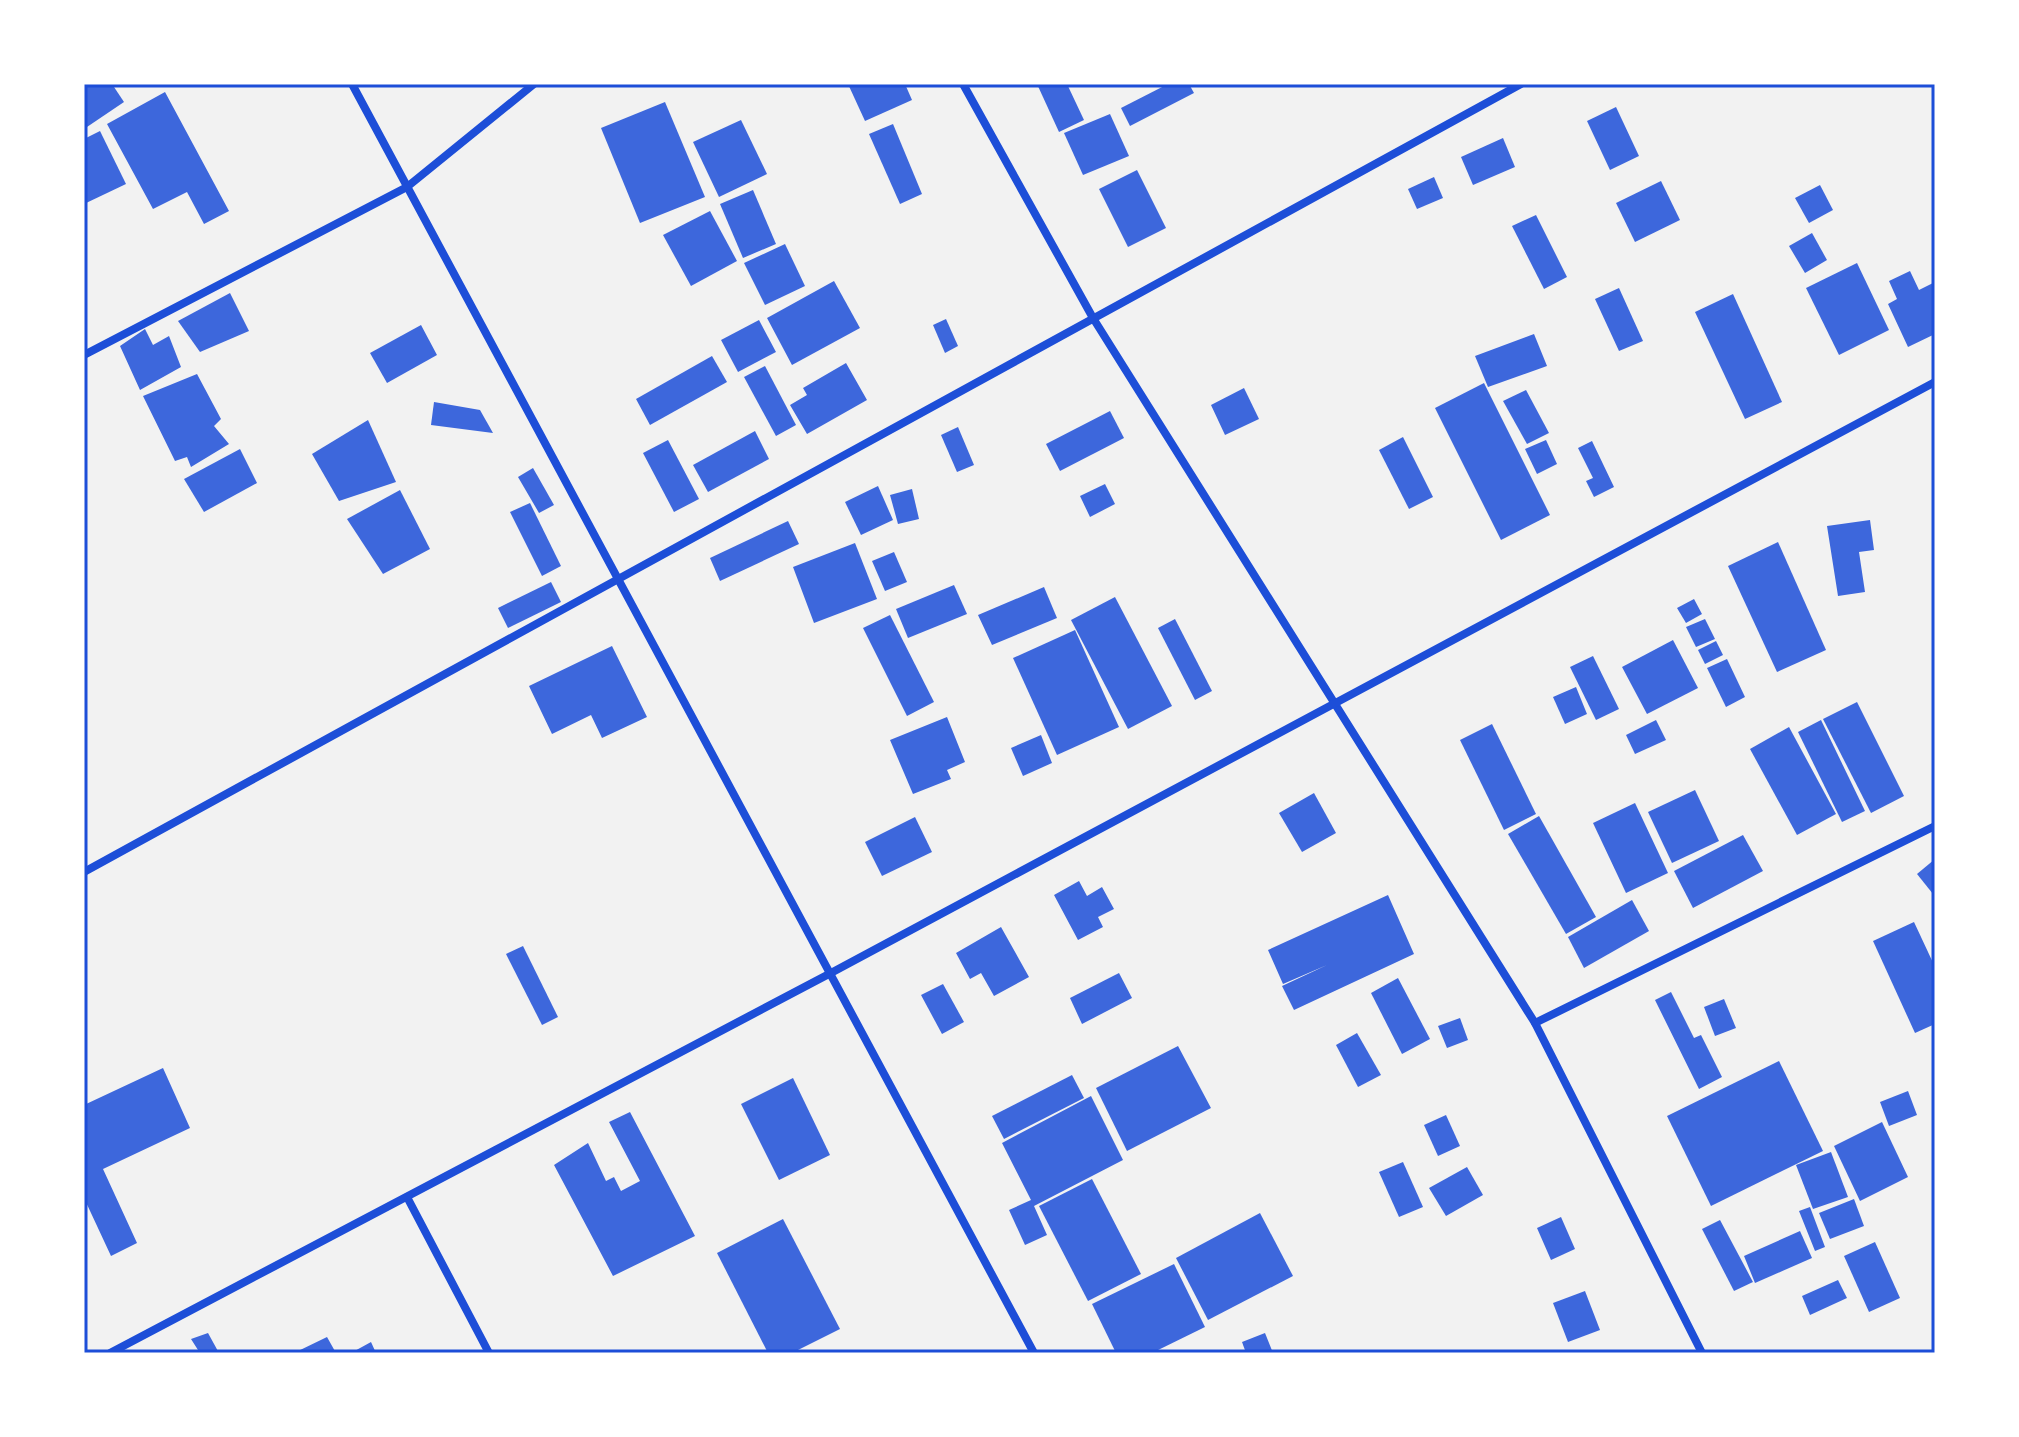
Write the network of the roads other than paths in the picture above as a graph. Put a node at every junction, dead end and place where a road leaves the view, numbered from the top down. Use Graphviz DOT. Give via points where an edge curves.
graph roads {
  1 [pos="352,84"];
  2 [pos="534,84"];
  3 [pos="963,84"];
  4 [pos="1521,84"];
  5 [pos="407,187"];
  6 [pos="1093,318"];
  7 [pos="84,355"];
  8 [pos="1935,382"];
  9 [pos="619,577"];
  10 [pos="1336,704"];
  11 [pos="1935,826"];
  12 [pos="84,872"];
  13 [pos="829,974"];
  14 [pos="1535,1023"];
  15 [pos="407,1197"];
  16 [pos="110,1353"];
  17 [pos="489,1353"];
  18 [pos="1034,1353"];
  19 [pos="1702,1353"];
  1 -- 5 [label="street"];
  2 -- 5 [label="street"];
  3 -- 6 [label="street"];
  4 -- 6 [label="street"];
  5 -- 7 [label="street"];
  5 -- 9 [label="street"];
  6 -- 9 [label="street"];
  6 -- 10 [label="street"];
  8 -- 10 [label="street"];
  9 -- 12 [label="street"];
  9 -- 13 [label="street"];
  10 -- 13 [label="street"];
  10 -- 14 [label="street"];
  11 -- 14 [label="street"];
  13 -- 15 [label="street"];
  13 -- 18 [label="street"];
  14 -- 19 [label="street"];
  15 -- 16 [label="street"];
  15 -- 17 [label="street"];
}
